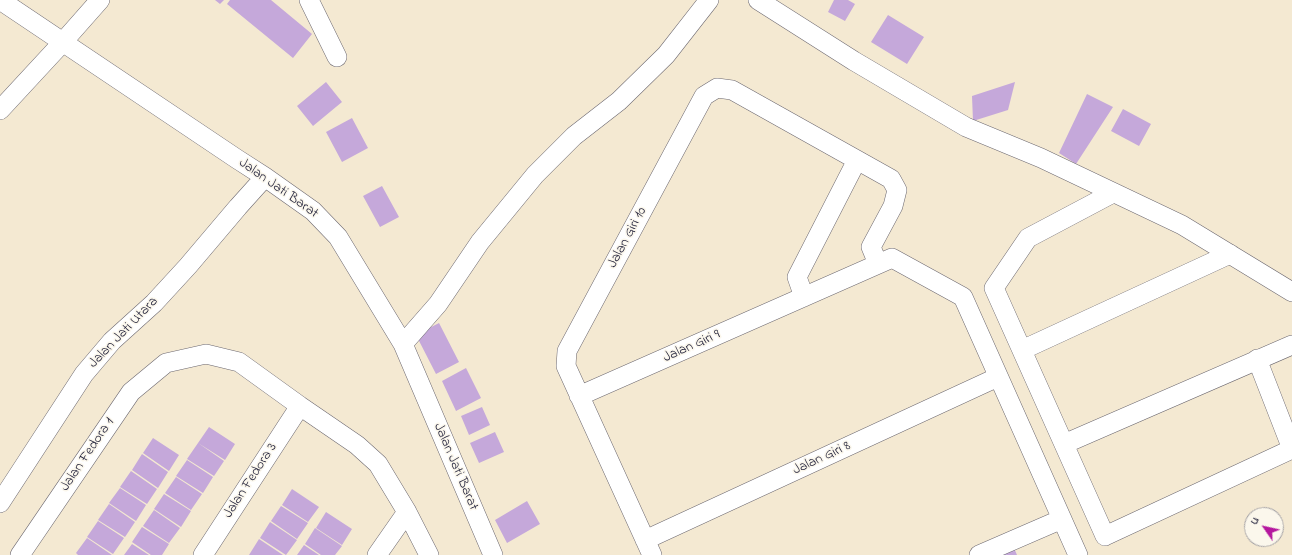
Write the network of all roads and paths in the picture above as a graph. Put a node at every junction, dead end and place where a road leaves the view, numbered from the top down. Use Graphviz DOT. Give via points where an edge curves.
graph roads {
  1 [pos="0,0"];
  2 [pos="100,0"];
  3 [pos="309,0"];
  4 [pos="709,0"];
  5 [pos="758,0"];
  6 [pos="62,43"];
  7 [pos="337,57"];
  8 [pos="0,110"];
  9 [pos="857,160"];
  10 [pos="265,177"];
  11 [pos="1113,193"];
  12 [pos="1230,254"];
  13 [pos="885,261"];
  14 [pos="1292,292"];
  15 [pos="804,297"];
  16 [pos="403,344"];
  17 [pos="1292,344"];
  18 [pos="1022,350"];
  19 [pos="1257,359"];
  20 [pos="998,377"];
  21 [pos="579,396"];
  22 [pos="300,406"];
  23 [pos="1064,444"];
  24 [pos="1292,449"];
  25 [pos="0,503"];
  26 [pos="407,512"];
  27 [pos="1062,519"];
  28 [pos="648,548"];
  29 [pos="20,555"];
  30 [pos="203,555"];
  31 [pos="377,555"];
  32 [pos="428,555"];
  33 [pos="493,555"];
  34 [pos="979,555"];
  35 [pos="1078,555"];
  1 -- 6 [label="street, Jalan Jati Barat"];
  2 -- 6 [label="street"];
  3 -- 7 [label="street"];
  4 -- 16 [label="street" via="666,55 619,102 574,136 535,176 480,242 438,304"];
  5 -- 11 [label="street" via="854,61 966,127 1041,158"];
  6 -- 8 [label="street"];
  6 -- 10 [label="street, Jalan Jati Barat"];
  9 -- 13 [label="street" via="891,180 897,190 893,206 871,247"];
  9 -- 15 [label="street" via="797,277"];
  9 -- 21 [label="street, Jalan Giri 10" via="732,90 717,88 704,96 567,351 566,366"];
  10 -- 16 [label="street, Jalan Jati Barat" via="313,211 338,237"];
  10 -- 25 [label="street, Jalan Jati Utara" via="188,266 154,303 112,341 84,374"];
  11 -- 12 [label="street" via="1182,225"];
  11 -- 18 [label="street" via="1028,238 994,288"];
  12 -- 14 [label="street"];
  12 -- 18 [label="street"];
  13 -- 15 [label="street, Jalan Giri 9"];
  13 -- 20 [label="street" via="963,297"];
  15 -- 21 [label="street, Jalan Giri 9"];
  16 -- 33 [label="street, Jalan Jati Barat"];
  17 -- 19 [label="street"];
  18 -- 23 [label="street"];
  19 -- 23 [label="street"];
  19 -- 24 [label="street"];
  20 -- 27 [label="street"];
  20 -- 28 [label="street, Jalan Giri 8"];
  21 -- 28 [label="street, Jalan Giri 10"];
  22 -- 26 [label="street" via="378,464"];
  22 -- 29 [label="street, Jalan Fedora 1" via="239,362 206,354 166,363 131,392"];
  22 -- 30 [label="street, Jalan Fedora 3"];
  23 -- 24 [label="street" via="1105,536"];
  26 -- 31 [label="street"];
  26 -- 32 [label="street"];
  27 -- 34 [label="street"];
  27 -- 35 [label="street"];
}
